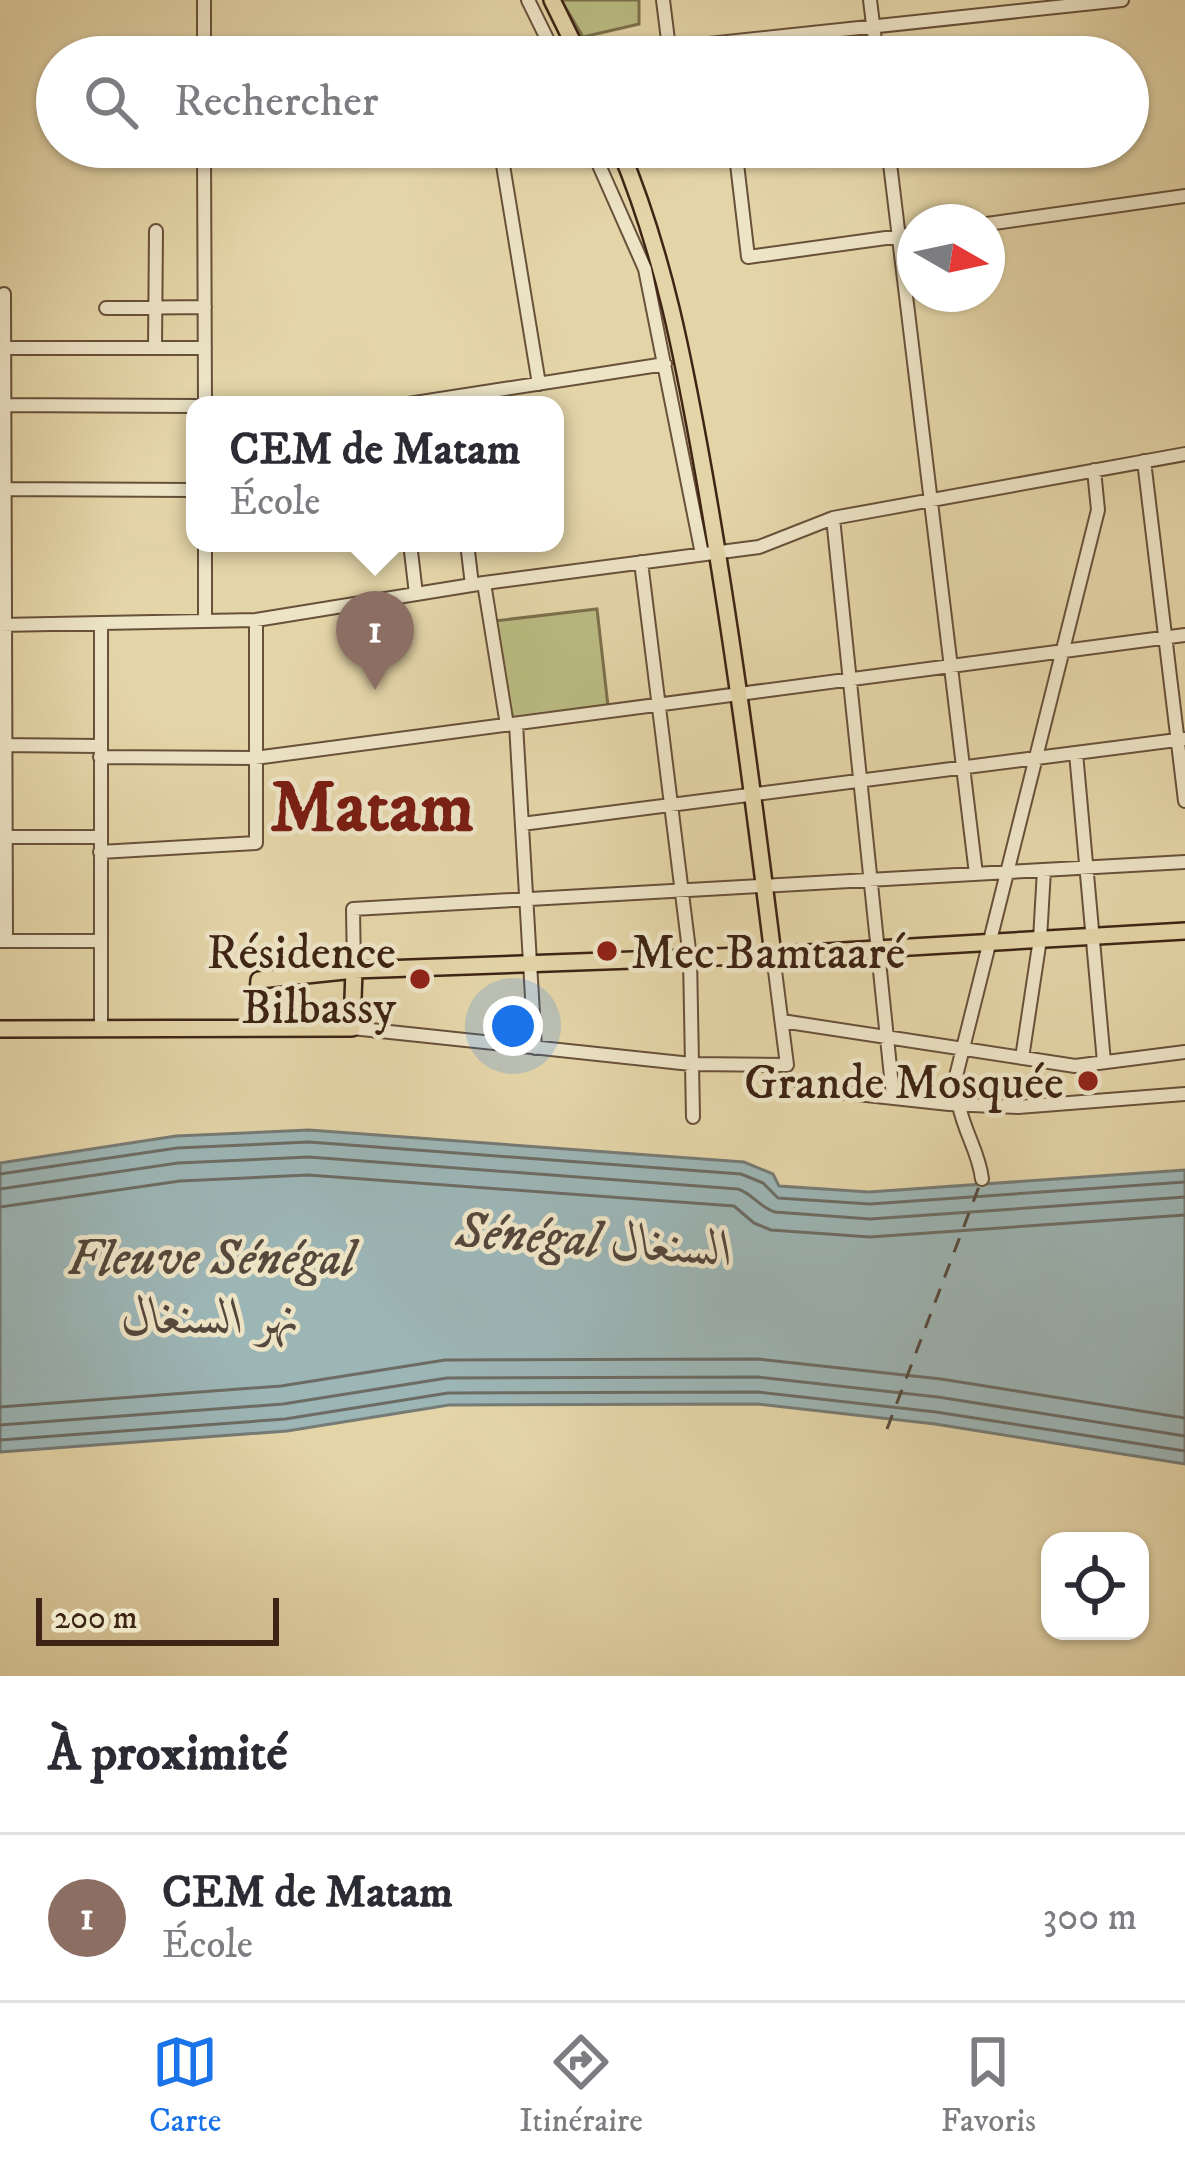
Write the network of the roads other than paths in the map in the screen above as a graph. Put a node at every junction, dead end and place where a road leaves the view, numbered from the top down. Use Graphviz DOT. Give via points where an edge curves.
graph roads {
  1 [pos="204,0"];
  2 [pos="527,0"];
  3 [pos="551,0"];
  4 [pos="663,0"];
  5 [pos="870,0"];
  6 [pos="1122,0"];
  7 [pos="874,26"];
  8 [pos="204,36"];
  9 [pos="545,36"];
  10 [pos="571,36"];
  11 [pos="668,36"];
  12 [pos="811,36"];
  13 [pos="875,36"];
  14 [pos="204,168"];
  15 [pos="503,168"];
  16 [pos="601,168"];
  17 [pos="628,168"];
  18 [pos="738,168"];
  19 [pos="891,168"];
  20 [pos="1185,196"];
  21 [pos="897,220"];
  22 [pos="1005,221"];
  23 [pos="156,231"];
  24 [pos="897,236"];
  25 [pos="668,286"];
  26 [pos="650,289"];
  27 [pos="4,294"];
  28 [pos="106,308"];
  29 [pos="155,308"];
  30 [pos="205,308"];
  31 [pos="908,312"];
  32 [pos="4,348"];
  33 [pos="155,348"];
  34 [pos="205,348"];
  35 [pos="664,364"];
  36 [pos="539,384"];
  37 [pos="205,396"];
  38 [pos="478,396"];
  39 [pos="2,405"];
  40 [pos="186,406"];
  41 [pos="1185,454"];
  42 [pos="1144,461"];
  43 [pos="1094,470"];
  44 [pos="2,489"];
  45 [pos="186,490"];
  46 [pos="931,500"];
  47 [pos="833,518"];
  48 [pos="205,552"];
  49 [pos="411,552"];
  50 [pos="469,552"];
  51 [pos="710,554"];
  52 [pos="641,562"];
  53 [pos="478,584"];
  54 [pos="416,594"];
  55 [pos="256,620"];
  56 [pos="206,621"];
  57 [pos="100,623"];
  58 [pos="2,625"];
  59 [pos="1185,635"];
  60 [pos="1165,638"];
  61 [pos="1062,651"];
  62 [pos="952,666"];
  63 [pos="849,680"];
  64 [pos="738,694"];
  65 [pos="659,705"];
  66 [pos="512,724"];
  67 [pos="1181,739"];
  68 [pos="3,745"];
  69 [pos="100,751"];
  70 [pos="1076,753"];
  71 [pos="255,758"];
  72 [pos="1034,758"];
  73 [pos="964,767"];
  74 [pos="861,780"];
  75 [pos="752,794"];
  76 [pos="1185,801"];
  77 [pos="671,804"];
  78 [pos="522,824"];
  79 [pos="3,837"];
  80 [pos="100,837"];
  81 [pos="100,852"];
  82 [pos="1185,862"];
  83 [pos="1088,867"];
  84 [pos="1044,870"];
  85 [pos="1007,872"];
  86 [pos="976,874"];
  87 [pos="872,880"];
  88 [pos="764,886"];
  89 [pos="682,890"];
  90 [pos="526,899"];
  91 [pos="1185,932"];
  92 [pos="1094,936"];
  93 [pos="1040,939"];
  94 [pos="3,941"];
  95 [pos="100,941"];
  96 [pos="989,941"];
  97 [pos="880,947"];
  98 [pos="773,955"];
  99 [pos="690,958"];
  100 [pos="530,962"];
  101 [pos="354,970"];
  102 [pos="782,1021"];
  103 [pos="255,1028"];
  104 [pos="352,1028"];
  105 [pos="0,1029"];
  106 [pos="100,1029"];
  107 [pos="888,1035"];
  108 [pos="535,1048"];
  109 [pos="963,1048"];
  110 [pos="1185,1052"];
  111 [pos="1022,1058"];
  112 [pos="1104,1062"];
  113 [pos="691,1064"];
  114 [pos="802,1088"];
  115 [pos="1185,1094"];
  116 [pos="893,1096"];
  117 [pos="954,1105"];
  118 [pos="693,1117"];
  119 [pos="982,1179"];
  1 -- 8 [label="street"];
  2 -- 9 [label="street"];
  3 -- 10 [label="main road"];
  4 -- 11 [label="street"];
  5 -- 7 [label="street"];
  6 -- 7 [label="street"];
  7 -- 12 [label="street"];
  7 -- 13 [label="street"];
  14 -- 30 [label="street"];
  15 -- 36 [label="street"];
  16 -- 26 [label="street"];
  17 -- 25 [label="main road"];
  18 -- 24 [label="street" via="748,256"];
  19 -- 21 [label="street"];
  20 -- 22 [label="street"];
  23 -- 29 [label="street"];
  25 -- 26 [label="street"];
  25 -- 51 [label="main road"];
  26 -- 35 [label="street"];
  27 -- 32 [label="street"];
  28 -- 29 [label="street"];
  29 -- 30 [label="street"];
  29 -- 33 [label="street"];
  30 -- 34 [label="street"];
  31 -- 46 [label="street"];
  32 -- 33 [label="street"];
  32 -- 39 [label="street"];
  33 -- 34 [label="street"];
  34 -- 37 [label="street"];
  35 -- 36 [label="street"];
  35 -- 51 [label="street"];
  36 -- 38 [label="street"];
  39 -- 40 [label="street"];
  39 -- 44 [label="street"];
  41 -- 42 [label="street"];
  42 -- 43 [label="street"];
  42 -- 60 [label="street"];
  43 -- 46 [label="street"];
  43 -- 61 [label="street" via="1098,510"];
  44 -- 45 [label="street"];
  44 -- 58 [label="street"];
  46 -- 47 [label="street"];
  46 -- 62 [label="street"];
  47 -- 51 [label="street" via="759,548"];
  47 -- 63 [label="street"];
  48 -- 56 [label="street"];
  49 -- 54 [label="street"];
  50 -- 53 [label="street"];
  51 -- 52 [label="street"];
  51 -- 64 [label="main road"];
  52 -- 53 [label="street"];
  52 -- 65 [label="street"];
  53 -- 54 [label="street"];
  53 -- 66 [label="street"];
  54 -- 55 [label="street"];
  55 -- 56 [label="street"];
  55 -- 71 [label="street"];
  56 -- 57 [label="street"];
  57 -- 58 [label="street"];
  57 -- 69 [label="street"];
  58 -- 68 [label="street"];
  59 -- 60 [label="street"];
  60 -- 61 [label="street"];
  60 -- 67 [label="street"];
  61 -- 62 [label="street"];
  61 -- 72 [label="street"];
  62 -- 63 [label="street"];
  62 -- 73 [label="street"];
  63 -- 64 [label="street"];
  63 -- 74 [label="street"];
  64 -- 65 [label="street"];
  64 -- 75 [label="main road"];
  65 -- 66 [label="street"];
  65 -- 77 [label="street"];
  66 -- 71 [label="street"];
  66 -- 78 [label="street"];
  67 -- 70 [label="street"];
  67 -- 76 [label="street"];
  68 -- 69 [label="street"];
  68 -- 79 [label="street"];
  69 -- 71 [label="street"];
  69 -- 80 [label="street"];
  70 -- 72 [label="street"];
  70 -- 83 [label="street"];
  71 -- 81 [label="street" via="256,843"];
  72 -- 73 [label="street"];
  72 -- 85 [label="street"];
  73 -- 74 [label="street"];
  73 -- 86 [label="street"];
  74 -- 75 [label="street"];
  74 -- 87 [label="street"];
  75 -- 77 [label="street"];
  75 -- 88 [label="main road"];
  77 -- 78 [label="street"];
  77 -- 89 [label="street"];
  78 -- 90 [label="street"];
  79 -- 80 [label="street"];
  79 -- 94 [label="street"];
  80 -- 81 [label="street"];
  81 -- 95 [label="street"];
  82 -- 83 [label="street"];
  83 -- 84 [label="street"];
  83 -- 92 [label="street"];
  84 -- 85 [label="street"];
  84 -- 93 [label="street"];
  85 -- 86 [label="street"];
  85 -- 96 [label="street"];
  86 -- 87 [label="street"];
  87 -- 88 [label="street"];
  87 -- 97 [label="street"];
  88 -- 89 [label="street"];
  88 -- 98 [label="main road"];
  89 -- 90 [label="street"];
  89 -- 99 [label="street"];
  90 -- 100 [label="street"];
  90 -- 101 [label="street" via="352,909"];
  91 -- 92 [label="main road"];
  92 -- 93 [label="main road"];
  92 -- 112 [label="street"];
  93 -- 96 [label="main road"];
  93 -- 111 [label="street"];
  94 -- 95 [label="street"];
  95 -- 106 [label="street"];
  96 -- 97 [label="main road"];
  96 -- 109 [label="street"];
  97 -- 98 [label="main road"];
  97 -- 107 [label="street"];
  98 -- 99 [label="main road"];
  98 -- 102 [label="street"];
  99 -- 100 [label="main road"];
  99 -- 113 [label="street"];
  100 -- 101 [label="main road"];
  100 -- 108 [label="street"];
  101 -- 103 [label="main road" via="259,980"];
  101 -- 104 [label="main road"];
  102 -- 107 [label="street"];
  102 -- 113 [label="street" via="787,1065"];
  103 -- 104 [label="main road"];
  103 -- 106 [label="main road"];
  104 -- 108 [label="street"];
  105 -- 106 [label="main road"];
  107 -- 109 [label="street"];
  107 -- 116 [label="street"];
  108 -- 113 [label="street"];
  109 -- 111 [label="street"];
  109 -- 117 [label="street"];
  110 -- 112 [label="street"];
  111 -- 112 [label="street"];
  113 -- 118 [label="street"];
  114 -- 116 [label="street"];
  115 -- 117 [label="street" via="1018,1108"];
  116 -- 117 [label="street"];
  117 -- 119 [label="street" via="980,1156"];
}
